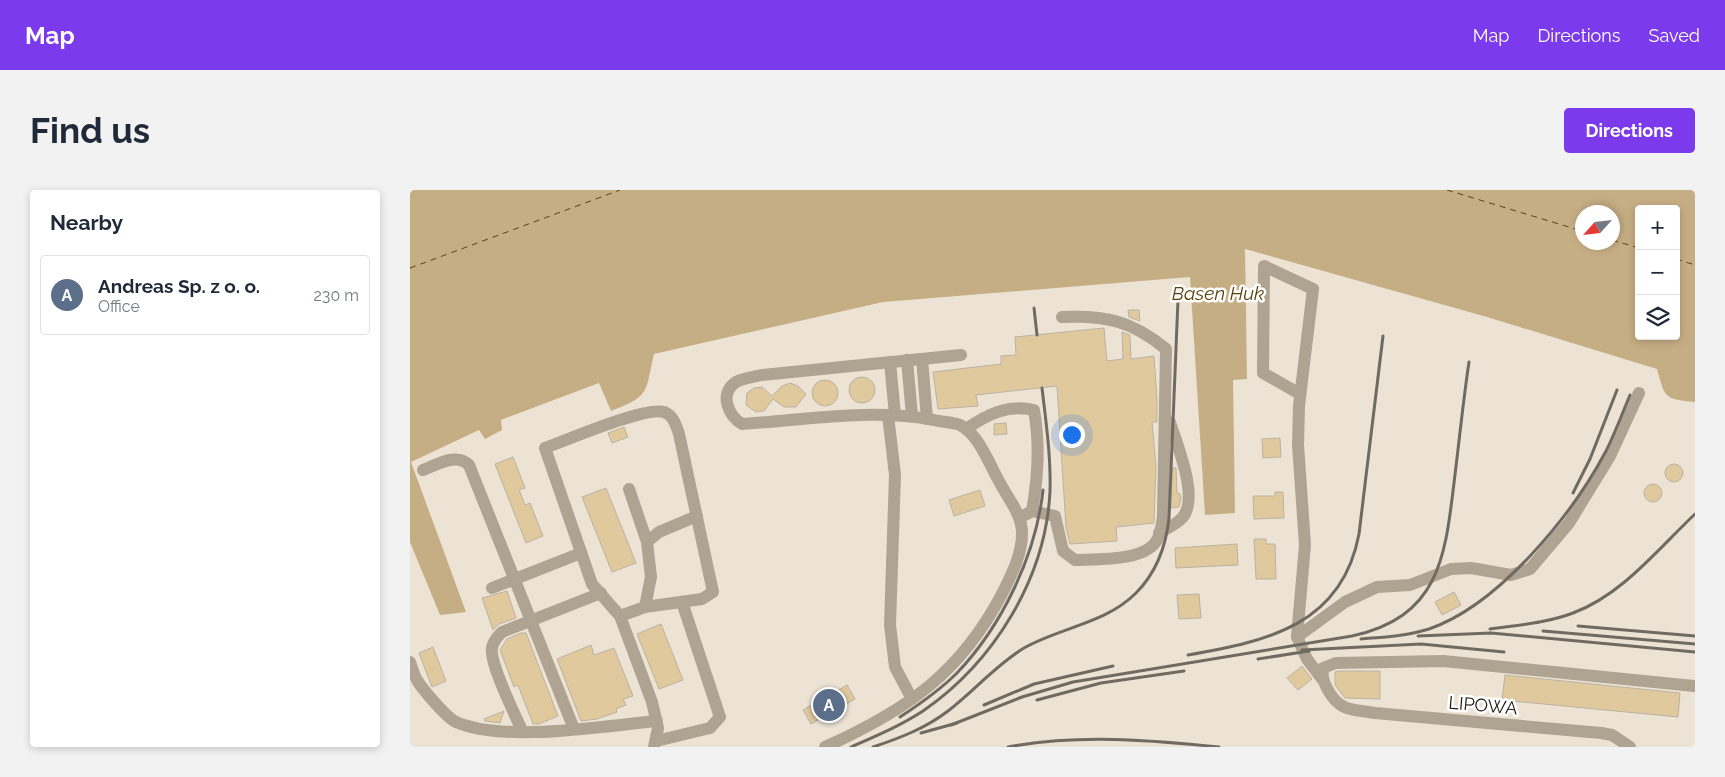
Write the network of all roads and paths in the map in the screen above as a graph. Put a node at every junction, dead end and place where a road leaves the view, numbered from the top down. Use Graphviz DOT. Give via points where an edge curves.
graph roads {
  1 [pos="1062,317"];
  2 [pos="961,355"];
  3 [pos="922,359"];
  4 [pos="907,360"];
  5 [pos="890,362"];
  6 [pos="1639,393"];
  7 [pos="1300,394"];
  8 [pos="1167,413"];
  9 [pos="892,415"];
  10 [pos="912,416"];
  11 [pos="927,419"];
  12 [pos="966,429"];
  13 [pos="423,470"];
  14 [pos="629,489"];
  15 [pos="1032,511"];
  16 [pos="697,516"];
  17 [pos="1019,519"];
  18 [pos="1159,533"];
  19 [pos="647,542"];
  20 [pos="581,553"];
  21 [pos="514,578"];
  22 [pos="492,588"];
  23 [pos="601,593"];
  24 [pos="682,602"];
  25 [pos="645,607"];
  26 [pos="620,616"];
  27 [pos="531,620"];
  28 [pos="1297,637"];
  29 [pos="410,662"];
  30 [pos="1322,679"];
  31 [pos="1694,686"];
  32 [pos="912,699"];
  33 [pos="657,721"];
  34 [pos="574,730"];
  35 [pos="522,731"];
  36 [pos="655,744"];
  37 [pos="825,747"];
  38 [pos="1630,747"];
  1 -- 8 [label="street" via="1101,317 1147,334 1166,349"];
  2 -- 3 [label="street"];
  3 -- 4 [label="street"];
  3 -- 11 [label="street"];
  4 -- 5 [label="street"];
  4 -- 10 [label="street"];
  5 -- 9 [label="street"];
  5 -- 9 [label="street" via="745,378 734,383 727,400 733,419 742,424 847,415"];
  6 -- 28 [label="street" via="1610,456 1569,523 1530,569 1511,575 1471,568 1451,569 1410,585 1377,587 1345,602"];
  7 -- 7 [label="street" via="1314,290 1264,266 1263,373"];
  7 -- 28 [label="street" via="1298,445 1305,545"];
  8 -- 18 [label="street" via="1164,516"];
  8 -- 18 [label="street" via="1187,478 1189,506 1182,518"];
  9 -- 10 [label="street"];
  9 -- 32 [label="street" via="896,475 890,625 895,667"];
  10 -- 11 [label="street"];
  11 -- 12 [label="street" via="957,424"];
  12 -- 15 [label="street" via="986,416 1006,409 1034,410 1038,428"];
  12 -- 17 [label="street" via="986,458"];
  13 -- 21 [label="street" via="454,458 465,460"];
  14 -- 19 [label="street"];
  15 -- 17 [label="street"];
  15 -- 18 [label="street" via="1055,516 1063,550 1075,560 1134,556 1158,540"];
  16 -- 19 [label="street" via="659,532"];
  16 -- 20 [label="street" via="675,421 656,410 638,414 545,448"];
  16 -- 24 [label="street" via="713,592 702,599"];
  17 -- 32 [label="street" via="1022,538 1016,564 987,619 953,665"];
  19 -- 25 [label="street" via="651,577"];
  20 -- 21 [label="street"];
  20 -- 23 [label="street" via="592,584"];
  21 -- 22 [label="street"];
  21 -- 27 [label="street"];
  23 -- 26 [label="street"];
  23 -- 27 [label="street"];
  24 -- 25 [label="street"];
  24 -- 36 [label="street" via="720,717 710,728"];
  25 -- 26 [label="street"];
  26 -- 33 [label="street"];
  27 -- 34 [label="street"];
  27 -- 35 [label="street" via="502,632 492,648 493,662"];
  28 -- 30 [label="street" via="1307,659"];
  29 -- 35 [label="street" via="417,680 454,721 498,732"];
  30 -- 31 [label="street" via="1323,668 1336,663 1443,661"];
  30 -- 38 [label="street, LIPOWA" via="1333,699 1342,707 1374,713 1601,733 1612,735"];
  32 -- 37 [label="street"];
  33 -- 34 [label="street"];
  33 -- 36 [label="street"];
  34 -- 35 [label="street"];
}
